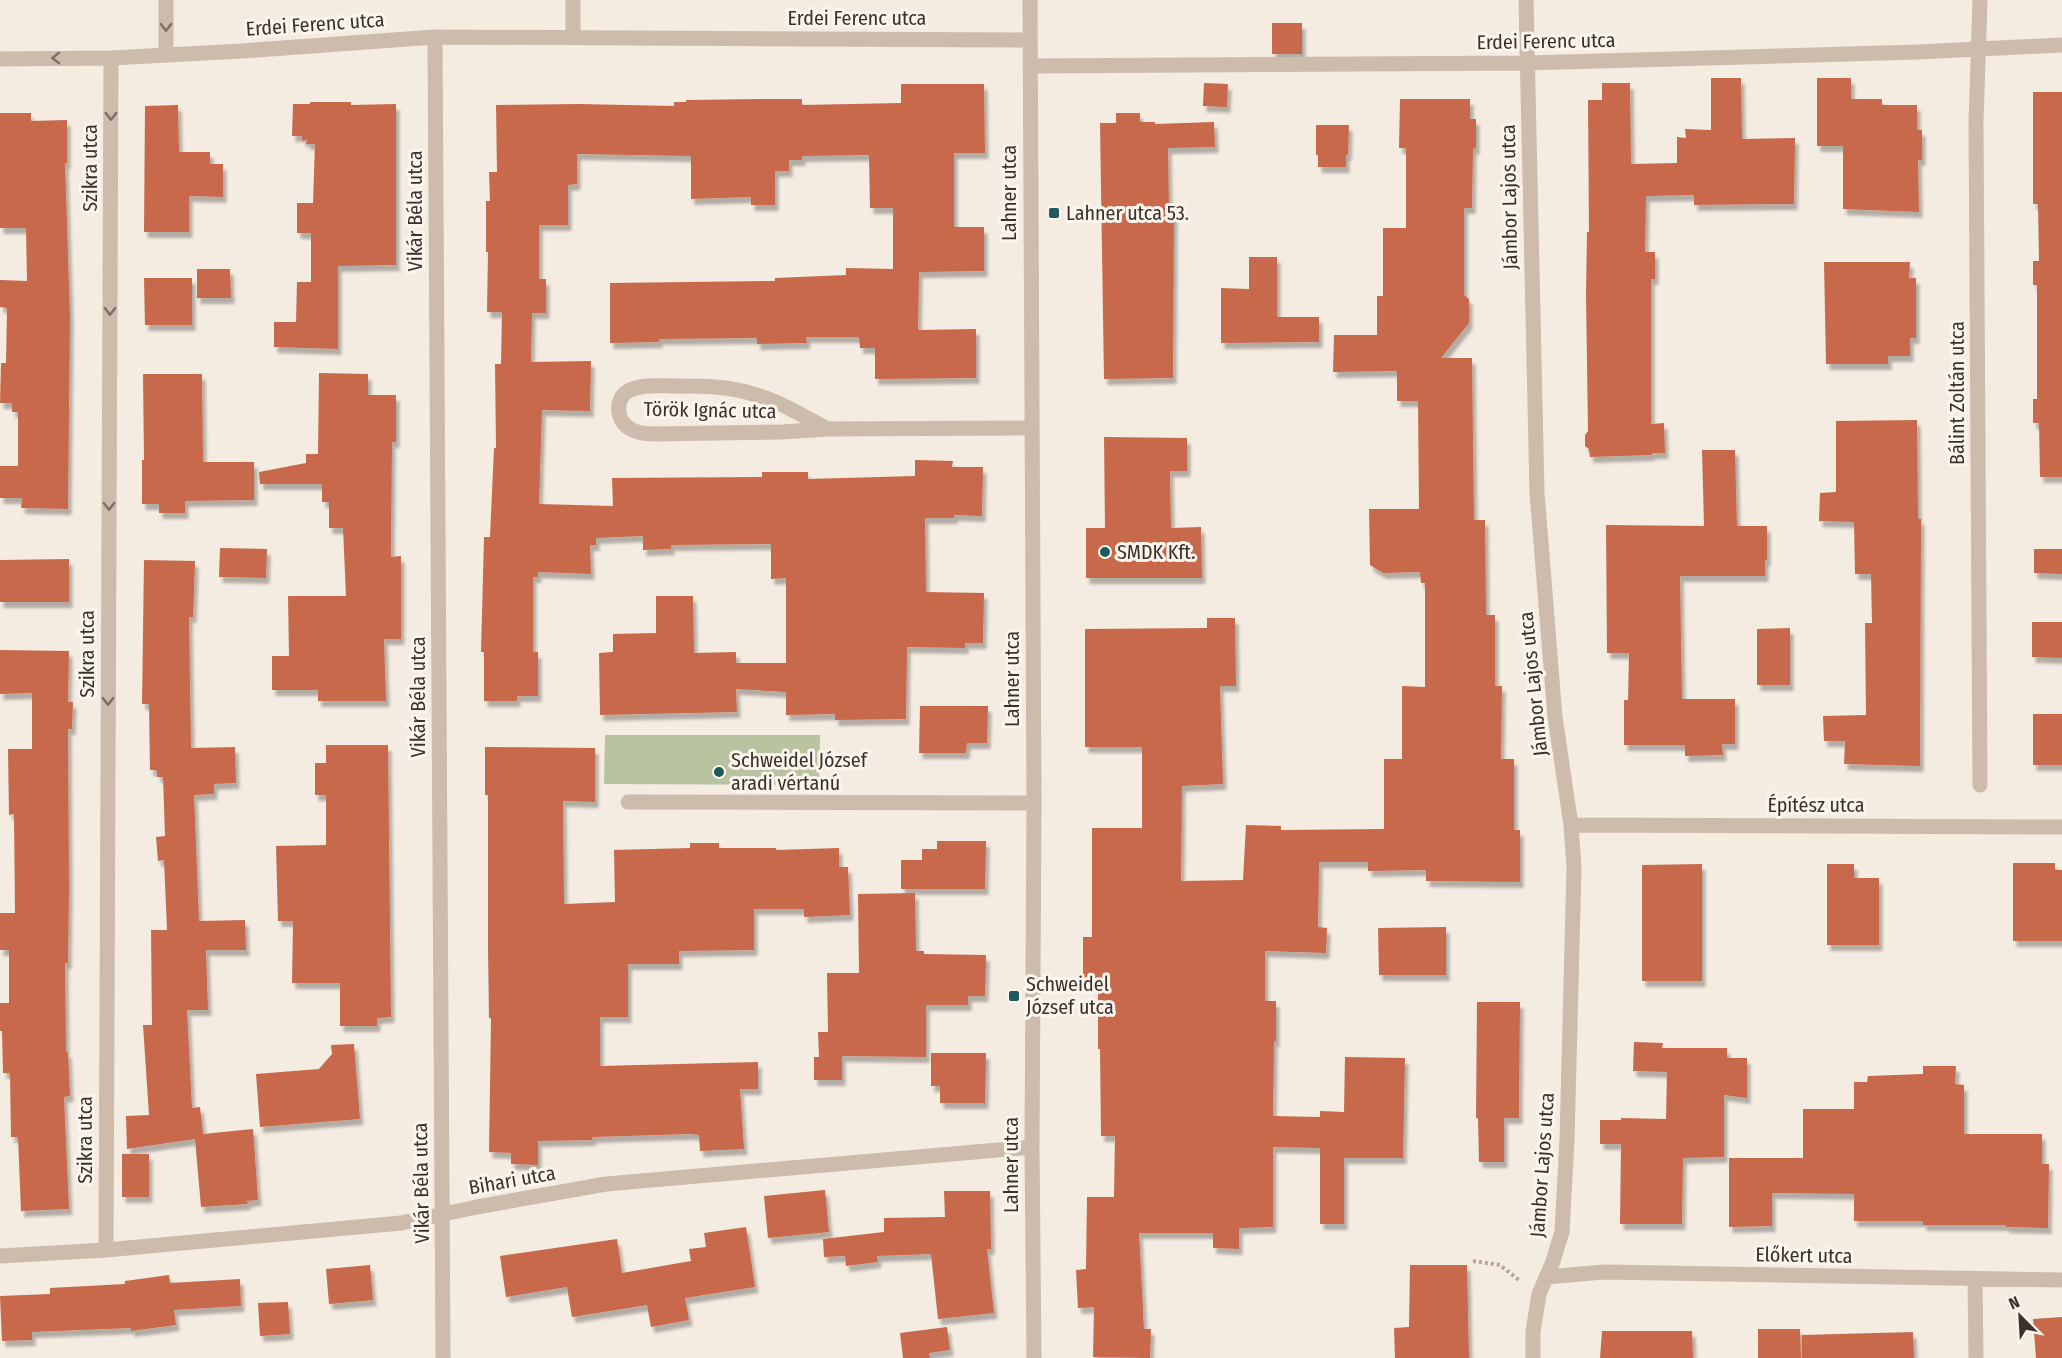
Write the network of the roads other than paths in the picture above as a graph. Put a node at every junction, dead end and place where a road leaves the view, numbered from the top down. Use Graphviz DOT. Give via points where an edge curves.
graph roads {
  1 [pos="166,0"];
  2 [pos="573,0"];
  3 [pos="1030,0"];
  4 [pos="1526,0"];
  5 [pos="1980,0"];
  6 [pos="435,36"];
  7 [pos="573,36"];
  8 [pos="1030,40"];
  9 [pos="2062,45"];
  10 [pos="1980,48"];
  11 [pos="166,54"];
  12 [pos="111,58"];
  13 [pos="0,59"];
  14 [pos="1527,63"];
  15 [pos="1030,66"];
  16 [pos="1031,428"];
  17 [pos="828,429"];
  18 [pos="1980,785"];
  19 [pos="628,802"];
  20 [pos="1034,803"];
  21 [pos="1571,825"];
  22 [pos="2062,827"];
  23 [pos="1032,1147"];
  24 [pos="443,1215"];
  25 [pos="106,1250"];
  26 [pos="0,1256"];
  27 [pos="1546,1276"];
  28 [pos="1976,1279"];
  29 [pos="2062,1280"];
  30 [pos="443,1358"];
  31 [pos="1034,1358"];
  32 [pos="1533,1358"];
  33 [pos="1976,1358"];
  1 -- 11 [label="street, one-way"];
  2 -- 7 [label="street"];
  3 -- 8 [label="street, Lahner utca"];
  4 -- 14 [label="street, Jámbor Lajos utca"];
  5 -- 10 [label="street, Bálint Zoltán utca"];
  6 -- 7 [label="street, Erdei Ferenc utca"];
  6 -- 11 [label="street, Erdei Ferenc utca"];
  6 -- 24 [label="street, Vikár Béla utca"];
  7 -- 8 [label="street, Erdei Ferenc utca"];
  8 -- 15 [label="street, Lahner utca"];
  9 -- 10 [label="street, Erdei Ferenc utca"];
  10 -- 14 [label="street, Erdei Ferenc utca"];
  10 -- 18 [label="street, Bálint Zoltán utca" via="1976,132"];
  11 -- 12 [label="street, Erdei Ferenc utca"];
  12 -- 13 [label="street, Erdei Ferenc utca, one-way"];
  12 -- 25 [label="street, Szikra utca, one-way"];
  14 -- 15 [label="street, Erdei Ferenc utca"];
  14 -- 21 [label="street, Jámbor Lajos utca" via="1537,493 1555,717"];
  15 -- 16 [label="street, Lahner utca"];
  16 -- 17 [label="street, Török Ignác utca"];
  16 -- 20 [label="street, Lahner utca"];
  17 -- 17 [label="street, Török Ignác utca" via="649,434 627,427 619,409 627,392 643,386 723,387 765,398"];
  19 -- 20 [label="street"];
  20 -- 23 [label="street, Lahner utca"];
  21 -- 22 [label="street, Építész utca"];
  21 -- 27 [label="street, Jámbor Lajos utca" via="1574,868 1562,1232"];
  23 -- 24 [label="street, Bihari utca" via="606,1184"];
  23 -- 31 [label="street, Lahner utca"];
  24 -- 25 [label="street, Bihari utca" via="401,1223"];
  24 -- 30 [label="street, Vikár Béla utca"];
  25 -- 26 [label="street, Bihari utca"];
  27 -- 28 [label="street, Előkert utca" via="1604,1272"];
  27 -- 32 [label="street, Jámbor Lajos utca" via="1535,1312"];
  28 -- 29 [label="street, Előkert utca"];
  28 -- 33 [label="street"];
}
